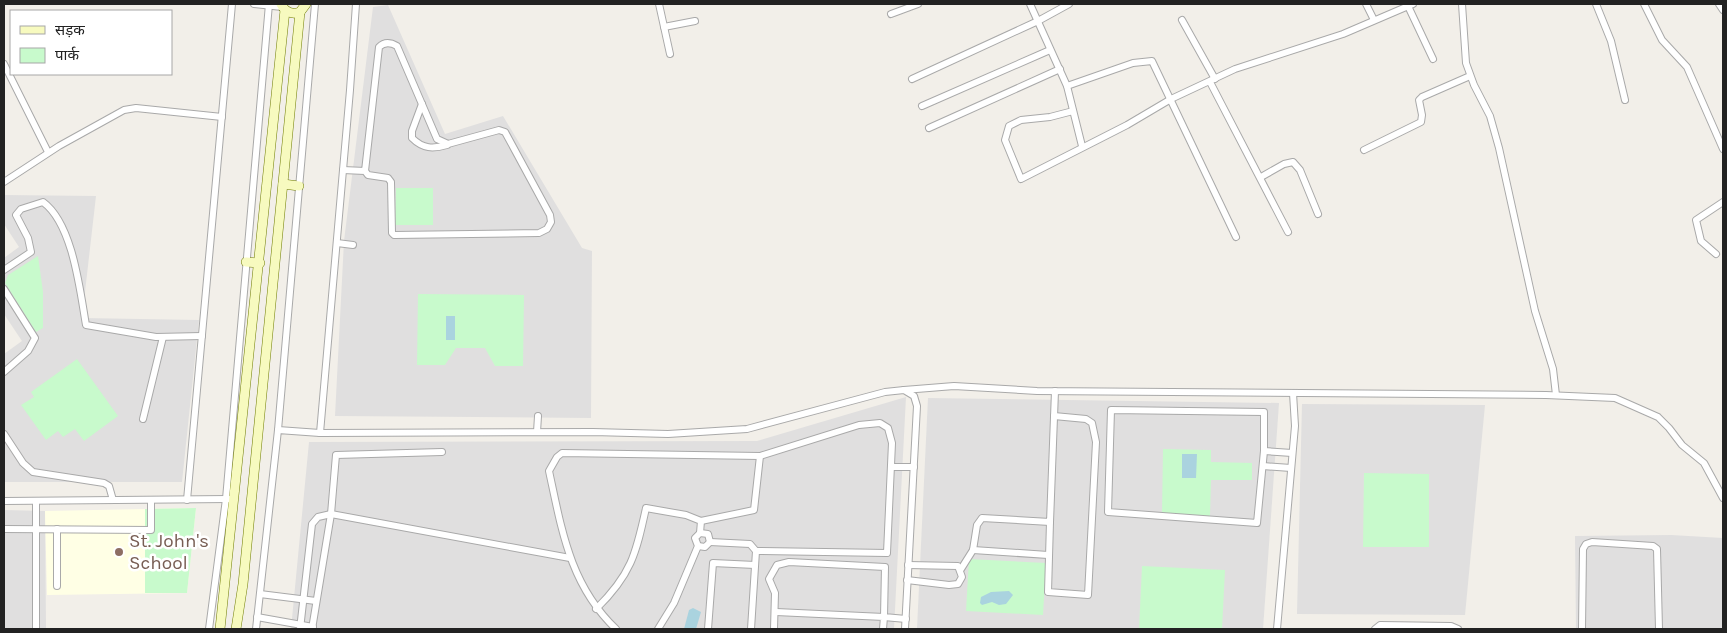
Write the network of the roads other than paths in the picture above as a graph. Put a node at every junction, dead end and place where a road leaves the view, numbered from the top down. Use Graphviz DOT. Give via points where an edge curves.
graph roads {
  1 [pos="232,4"];
  2 [pos="254,4"];
  3 [pos="306,4"];
  4 [pos="315,4"];
  5 [pos="356,4"];
  6 [pos="659,4"];
  7 [pos="918,4"];
  8 [pos="1030,4"];
  9 [pos="1069,4"];
  10 [pos="1366,4"];
  11 [pos="1462,4"];
  12 [pos="1596,4"];
  13 [pos="1644,4"];
  14 [pos="1719,4"];
  15 [pos="269,5"];
  16 [pos="1410,5"];
  17 [pos="283,7"];
  18 [pos="1723,10"];
  19 [pos="300,12"];
  20 [pos="891,14"];
  21 [pos="1182,20"];
  22 [pos="1374,20"];
  23 [pos="695,21"];
  24 [pos="1038,21"];
  25 [pos="664,27"];
  26 [pos="1050,50"];
  27 [pos="670,54"];
  28 [pos="1433,59"];
  29 [pos="4,64"];
  30 [pos="1060,69"];
  31 [pos="1470,76"];
  32 [pos="912,78"];
  33 [pos="1212,80"];
  34 [pos="1067,86"];
  35 [pos="1171,99"];
  36 [pos="1625,100"];
  37 [pos="422,104"];
  38 [pos="922,106"];
  39 [pos="1073,111"];
  40 [pos="222,117"];
  41 [pos="929,128"];
  42 [pos="448,144"];
  43 [pos="1082,146"];
  44 [pos="1723,149"];
  45 [pos="1364,150"];
  46 [pos="48,152"];
  47 [pos="343,170"];
  48 [pos="365,171"];
  49 [pos="1260,177"];
  50 [pos="4,182"];
  51 [pos="284,184"];
  52 [pos="299,186"];
  53 [pos="1723,202"];
  54 [pos="1318,214"];
  55 [pos="1288,232"];
  56 [pos="1236,238"];
  57 [pos="337,243"];
  58 [pos="353,245"];
  59 [pos="1716,254"];
  60 [pos="246,262"];
  61 [pos="260,263"];
  62 [pos="4,270"];
  63 [pos="4,289"];
  64 [pos="202,336"];
  65 [pos="163,337"];
  66 [pos="4,372"];
  67 [pos="904,390"];
  68 [pos="1055,391"];
  69 [pos="1293,393"];
  70 [pos="1556,395"];
  71 [pos="538,416"];
  72 [pos="1054,416"];
  73 [pos="143,419"];
  74 [pos="278,430"];
  75 [pos="537,432"];
  76 [pos="320,433"];
  77 [pos="4,434"];
  78 [pos="1264,451"];
  79 [pos="442,452"];
  80 [pos="1292,452"];
  81 [pos="760,456"];
  82 [pos="1263,466"];
  83 [pos="890,467"];
  84 [pos="914,467"];
  85 [pos="1291,468"];
  86 [pos="1723,498"];
  87 [pos="230,499"];
  88 [pos="113,500"];
  89 [pos="151,500"];
  90 [pos="188,500"];
  91 [pos="4,501"];
  92 [pos="36,501"];
  93 [pos="331,514"];
  94 [pos="701,522"];
  95 [pos="1050,522"];
  96 [pos="4,529"];
  97 [pos="36,529"];
  98 [pos="57,529"];
  99 [pos="700,533"];
  100 [pos="710,542"];
  101 [pos="698,546"];
  102 [pos="973,550"];
  103 [pos="756,551"];
  104 [pos="1048,555"];
  105 [pos="570,558"];
  106 [pos="755,564"];
  107 [pos="908,565"];
  108 [pos="961,569"];
  109 [pos="907,580"];
  110 [pos="57,586"];
  111 [pos="260,594"];
  112 [pos="305,600"];
  113 [pos="316,601"];
  114 [pos="596,610"];
  115 [pos="776,612"];
  116 [pos="257,617"];
  117 [pos="884,617"];
  118 [pos="906,619"];
  119 [pos="610,626"];
  120 [pos="301,627"];
  121 [pos="312,628"];
  122 [pos="36,629"];
  123 [pos="208,629"];
  124 [pos="220,629"];
  125 [pos="236,629"];
  126 [pos="256,629"];
  127 [pos="616,629"];
  128 [pos="658,629"];
  129 [pos="708,629"];
  130 [pos="751,629"];
  131 [pos="774,629"];
  132 [pos="883,629"];
  133 [pos="905,629"];
  134 [pos="1277,629"];
  135 [pos="1375,629"];
  136 [pos="1458,629"];
  137 [pos="1582,629"];
  138 [pos="1659,629"];
  1 -- 40 [label="street"];
  2 -- 15 [label="street"];
  3 -- 19 [label="main road"];
  4 -- 52 [label="street"];
  5 -- 47 [label="street"];
  6 -- 25 [label="street"];
  7 -- 20 [label="street"];
  8 -- 24 [label="street"];
  9 -- 24 [label="street"];
  10 -- 22 [label="street"];
  11 -- 31 [label="street" via="1466,63"];
  12 -- 36 [label="street" via="1611,41"];
  13 -- 44 [label="street" via="1662,40 1687,67"];
  14 -- 18 [label="street"];
  15 -- 17 [label="street"];
  15 -- 60 [label="street"];
  16 -- 22 [label="street"];
  16 -- 28 [label="street"];
  17 -- 19 [label="main road" via="292,14"];
  17 -- 61 [label="main road"];
  19 -- 51 [label="main road"];
  21 -- 33 [label="street"];
  22 -- 33 [label="street"];
  23 -- 25 [label="street"];
  24 -- 26 [label="street"];
  24 -- 32 [label="street"];
  25 -- 27 [label="street"];
  26 -- 30 [label="street"];
  26 -- 38 [label="street"];
  29 -- 46 [label="street"];
  30 -- 34 [label="street"];
  30 -- 41 [label="street"];
  31 -- 45 [label="street" via="1422,97 1419,100 1421,122"];
  31 -- 70 [label="street" via="1490,116 1499,148 1535,311 1553,369"];
  33 -- 35 [label="street"];
  33 -- 49 [label="street"];
  34 -- 35 [label="street" via="1148,60 1153,62"];
  34 -- 39 [label="street"];
  35 -- 43 [label="street"];
  35 -- 56 [label="street"];
  37 -- 42 [label="street" via="437,139"];
  37 -- 42 [label="street" via="412,138 429,148"];
  37 -- 48 [label="street" via="396,46 383,44 379,47"];
  39 -- 43 [label="street"];
  39 -- 43 [label="street" via="1016,121 1006,131 1005,140 1022,179"];
  40 -- 46 [label="street" via="136,108 116,114"];
  40 -- 64 [label="street"];
  42 -- 48 [label="street" via="500,130 505,132 550,215 547,229 540,233 394,235 391,182 388,178 368,175"];
  46 -- 50 [label="street"];
  47 -- 48 [label="street"];
  47 -- 57 [label="street"];
  49 -- 54 [label="street" via="1293,162 1300,170"];
  49 -- 55 [label="street"];
  51 -- 52 [label="main road"];
  51 -- 125 [label="main road"];
  52 -- 74 [label="street"];
  53 -- 59 [label="street" via="1696,220 1701,241"];
  57 -- 58 [label="street"];
  57 -- 76 [label="street"];
  60 -- 61 [label="main road"];
  60 -- 87 [label="street"];
  61 -- 87 [label="main road"];
  62 -- 65 [label="street" via="31,252 16,215 21,208 43,202 62,226 77,273 86,325"];
  63 -- 66 [label="street" via="36,338 28,351"];
  64 -- 65 [label="street"];
  64 -- 90 [label="street"];
  65 -- 73 [label="street"];
  67 -- 68 [label="street" via="954,386"];
  67 -- 75 [label="street" via="885,392 747,429 668,434"];
  67 -- 84 [label="street" via="914,396 917,406"];
  68 -- 69 [label="street"];
  68 -- 72 [label="street"];
  69 -- 70 [label="street"];
  69 -- 80 [label="street" via="1295,426"];
  70 -- 86 [label="street" via="1615,398 1658,417 1682,445 1704,463"];
  71 -- 75 [label="street"];
  72 -- 95 [label="street"];
  72 -- 104 [label="street" via="1086,419 1094,429 1088,595 1048,592"];
  74 -- 76 [label="street"];
  74 -- 111 [label="street"];
  75 -- 76 [label="street"];
  77 -- 88 [label="street" via="33,472 104,483 109,486"];
  78 -- 80 [label="street"];
  78 -- 82 [label="street"];
  78 -- 82 [label="street" via="1264,412 1111,410 1108,512 1257,524"];
  79 -- 93 [label="street" via="337,454"];
  80 -- 85 [label="street"];
  81 -- 83 [label="street" via="859,425 880,423 888,428 892,443"];
  81 -- 94 [label="street" via="754,510"];
  81 -- 105 [label="street" via="562,452 549,471"];
  82 -- 85 [label="street"];
  83 -- 84 [label="street"];
  83 -- 103 [label="street" via="887,554"];
  84 -- 107 [label="street"];
  85 -- 134 [label="street"];
  87 -- 90 [label="street"];
  87 -- 123 [label="street"];
  87 -- 124 [label="main road"];
  88 -- 89 [label="street"];
  88 -- 92 [label="street"];
  89 -- 90 [label="street"];
  89 -- 98 [label="street" via="151,530"];
  91 -- 92 [label="street"];
  92 -- 97 [label="street"];
  93 -- 105 [label="street"];
  93 -- 112 [label="street" via="318,517 312,524"];
  93 -- 113 [label="street"];
  94 -- 99 [label="street"];
  94 -- 114 [label="street" via="686,515 646,508 637,552 617,588"];
  95 -- 102 [label="street" via="982,518 977,525"];
  95 -- 104 [label="street"];
  96 -- 97 [label="street"];
  97 -- 98 [label="street"];
  97 -- 122 [label="street"];
  98 -- 110 [label="street"];
  99 -- 100 [label="street" via="708,534"];
  99 -- 101 [label="street" via="695,538"];
  100 -- 101 [label="street" via="705,547"];
  100 -- 103 [label="street" via="750,544"];
  101 -- 128 [label="street" via="674,603"];
  102 -- 104 [label="street"];
  102 -- 108 [label="street"];
  103 -- 106 [label="street"];
  105 -- 114 [label="street" via="576,576"];
  106 -- 129 [label="street" via="713,563"];
  106 -- 130 [label="street"];
  107 -- 108 [label="street" via="953,565"];
  107 -- 109 [label="street"];
  108 -- 109 [label="street" via="961,581 955,585"];
  109 -- 118 [label="street"];
  111 -- 112 [label="street"];
  111 -- 116 [label="street"];
  112 -- 113 [label="street"];
  112 -- 120 [label="street"];
  113 -- 121 [label="street"];
  114 -- 119 [label="street"];
  115 -- 117 [label="street"];
  115 -- 117 [label="street" via="775,593 769,579 777,565 789,562 885,567"];
  115 -- 131 [label="street"];
  116 -- 120 [label="street"];
  116 -- 126 [label="street"];
  117 -- 118 [label="street"];
  117 -- 132 [label="street"];
  118 -- 133 [label="street"];
  119 -- 127 [label="street"];
  120 -- 121 [label="street"];
  135 -- 136 [label="street" via="1380,625 1451,626"];
  137 -- 138 [label="street" via="1583,549 1592,542 1653,546 1657,549"];
}
